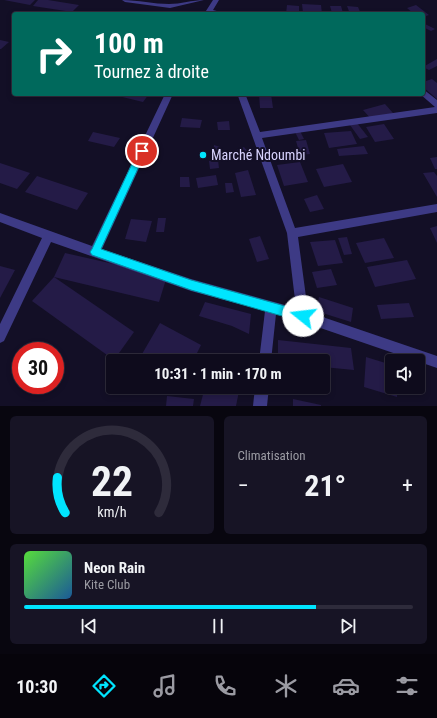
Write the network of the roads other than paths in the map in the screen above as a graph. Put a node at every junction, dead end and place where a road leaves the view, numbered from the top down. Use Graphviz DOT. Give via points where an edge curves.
graph roads {
  1 [pos="125,0"];
  2 [pos="201,0"];
  3 [pos="216,0"];
  4 [pos="170,6"];
  5 [pos="167,12"];
  6 [pos="208,12"];
  7 [pos="425,94"];
  8 [pos="168,96"];
  9 [pos="242,96"];
  10 [pos="437,105"];
  11 [pos="437,110"];
  12 [pos="256,136"];
  13 [pos="437,208"];
  14 [pos="0,217"];
  15 [pos="292,233"];
  16 [pos="48,236"];
  17 [pos="95,252"];
  18 [pos="271,307"];
  19 [pos="303,316"];
  20 [pos="0,337"];
  21 [pos="266,354"];
  22 [pos="437,362"];
  23 [pos="261,394"];
  24 [pos="260,406"];
  1 -- 4 [label="street"];
  2 -- 4 [label="street"];
  3 -- 6 [label="street"];
  4 -- 5 [label="street"];
  7 -- 10 [label="street"];
  8 -- 17 [label="street"];
  9 -- 12 [label="street"];
  11 -- 12 [label="street"];
  12 -- 15 [label="street"];
  13 -- 15 [label="street"];
  14 -- 16 [label="street"];
  15 -- 19 [label="street"];
  16 -- 17 [label="street"];
  16 -- 20 [label="street"];
  17 -- 18 [label="street" via="191,285"];
  18 -- 19 [label="street"];
  18 -- 21 [label="street"];
  19 -- 22 [label="street"];
  23 -- 24 [label="street"];
}
